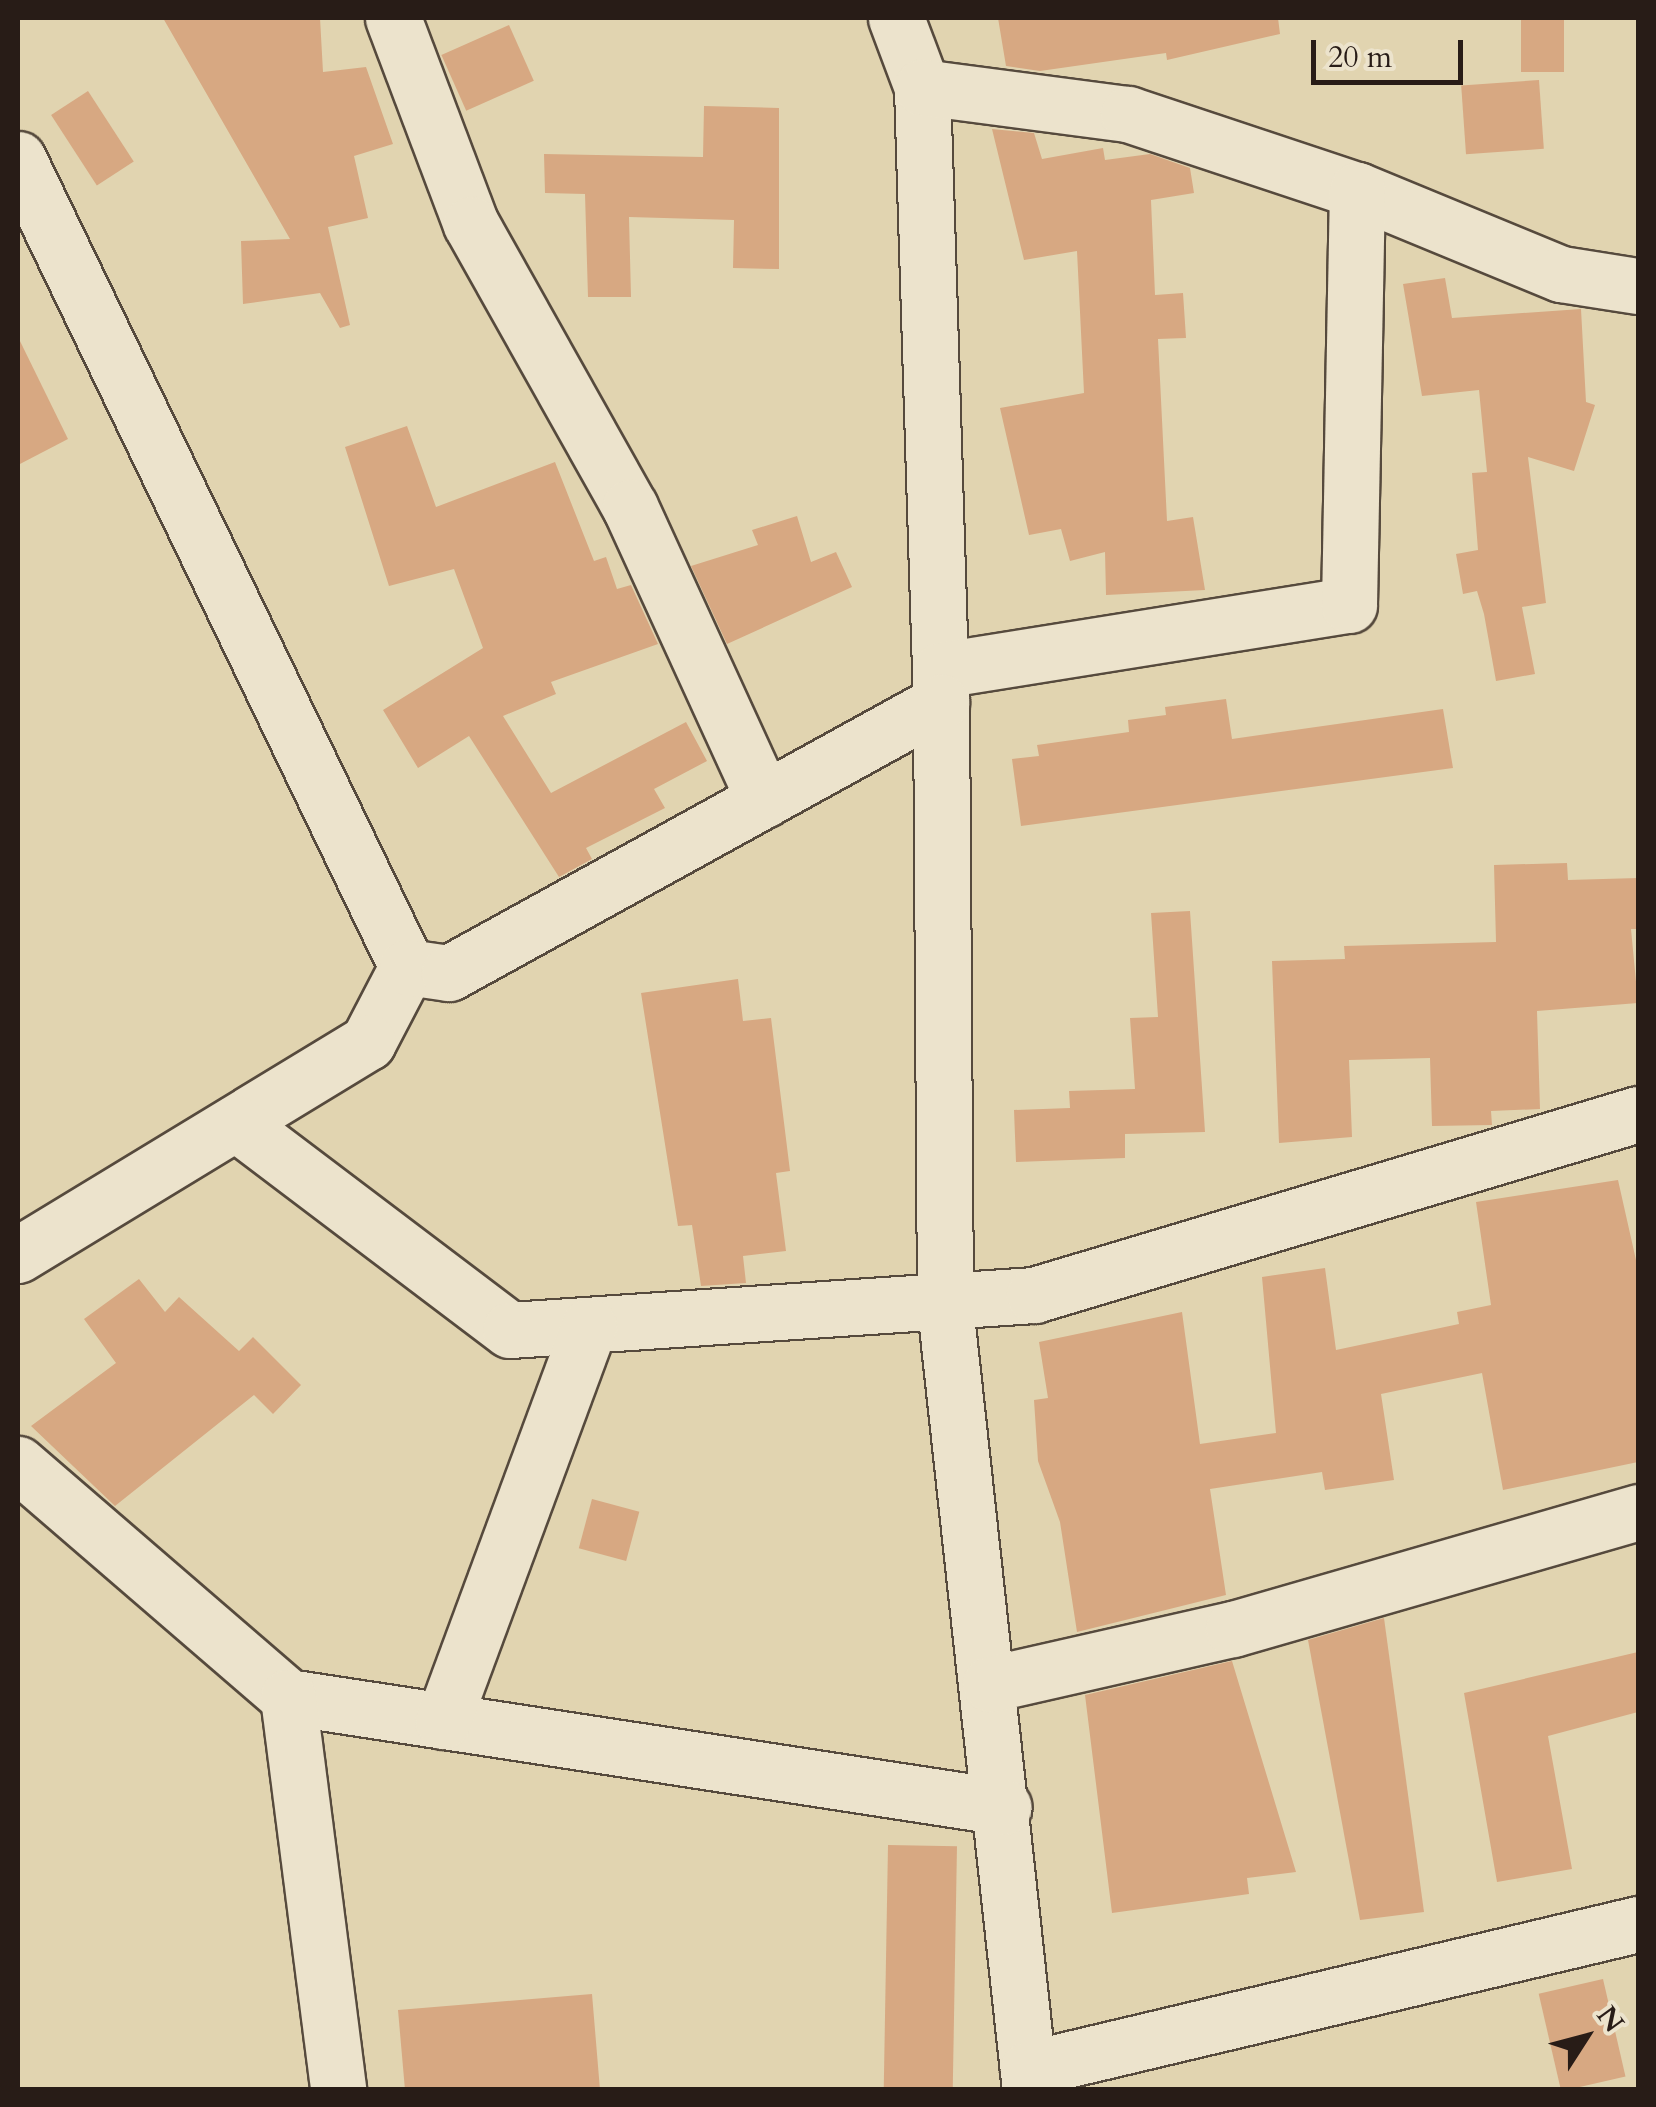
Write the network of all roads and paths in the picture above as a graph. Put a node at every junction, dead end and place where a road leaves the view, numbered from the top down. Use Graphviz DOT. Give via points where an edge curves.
graph roads {
  1 [pos="393,18"];
  2 [pos="896,18"];
  3 [pos="922,86"];
  4 [pos="18,159"];
  5 [pos="1357,190"];
  6 [pos="1638,286"];
  7 [pos="941,686"];
  8 [pos="764,800"];
  9 [pos="408,967"];
  10 [pos="1638,1114"];
  11 [pos="236,1123"];
  12 [pos="18,1256"];
  13 [pos="945,1307"];
  14 [pos="589,1326"];
  15 [pos="18,1464"];
  16 [pos="1638,1512"];
  17 [pos="990,1684"];
  18 [pos="288,1697"];
  19 [pos="443,1721"];
  20 [pos="1004,1807"];
  21 [pos="1638,1924"];
  22 [pos="1029,2079"];
  23 [pos="338,2090"];
  1 -- 8 [label="street" via="471,224 630,508"];
  2 -- 3 [label="street"];
  3 -- 5 [label="street" via="1128,114"];
  3 -- 7 [label="street"];
  4 -- 9 [label="street"];
  5 -- 6 [label="street" via="1561,274"];
  5 -- 7 [label="street" via="1349,605"];
  7 -- 8 [label="street"];
  7 -- 13 [label="street"];
  8 -- 9 [label="street" via="449,973"];
  9 -- 11 [label="street" via="368,1042"];
  10 -- 13 [label="street" via="1034,1295"];
  11 -- 12 [label="street"];
  11 -- 14 [label="street" via="510,1330"];
  13 -- 14 [label="street"];
  13 -- 17 [label="street"];
  14 -- 19 [label="street"];
  15 -- 18 [label="street"];
  16 -- 17 [label="street" via="1233,1629"];
  17 -- 20 [label="street"];
  18 -- 19 [label="street"];
  18 -- 23 [label="street"];
  19 -- 20 [label="street"];
  20 -- 22 [label="street"];
  21 -- 22 [label="street"];
}
